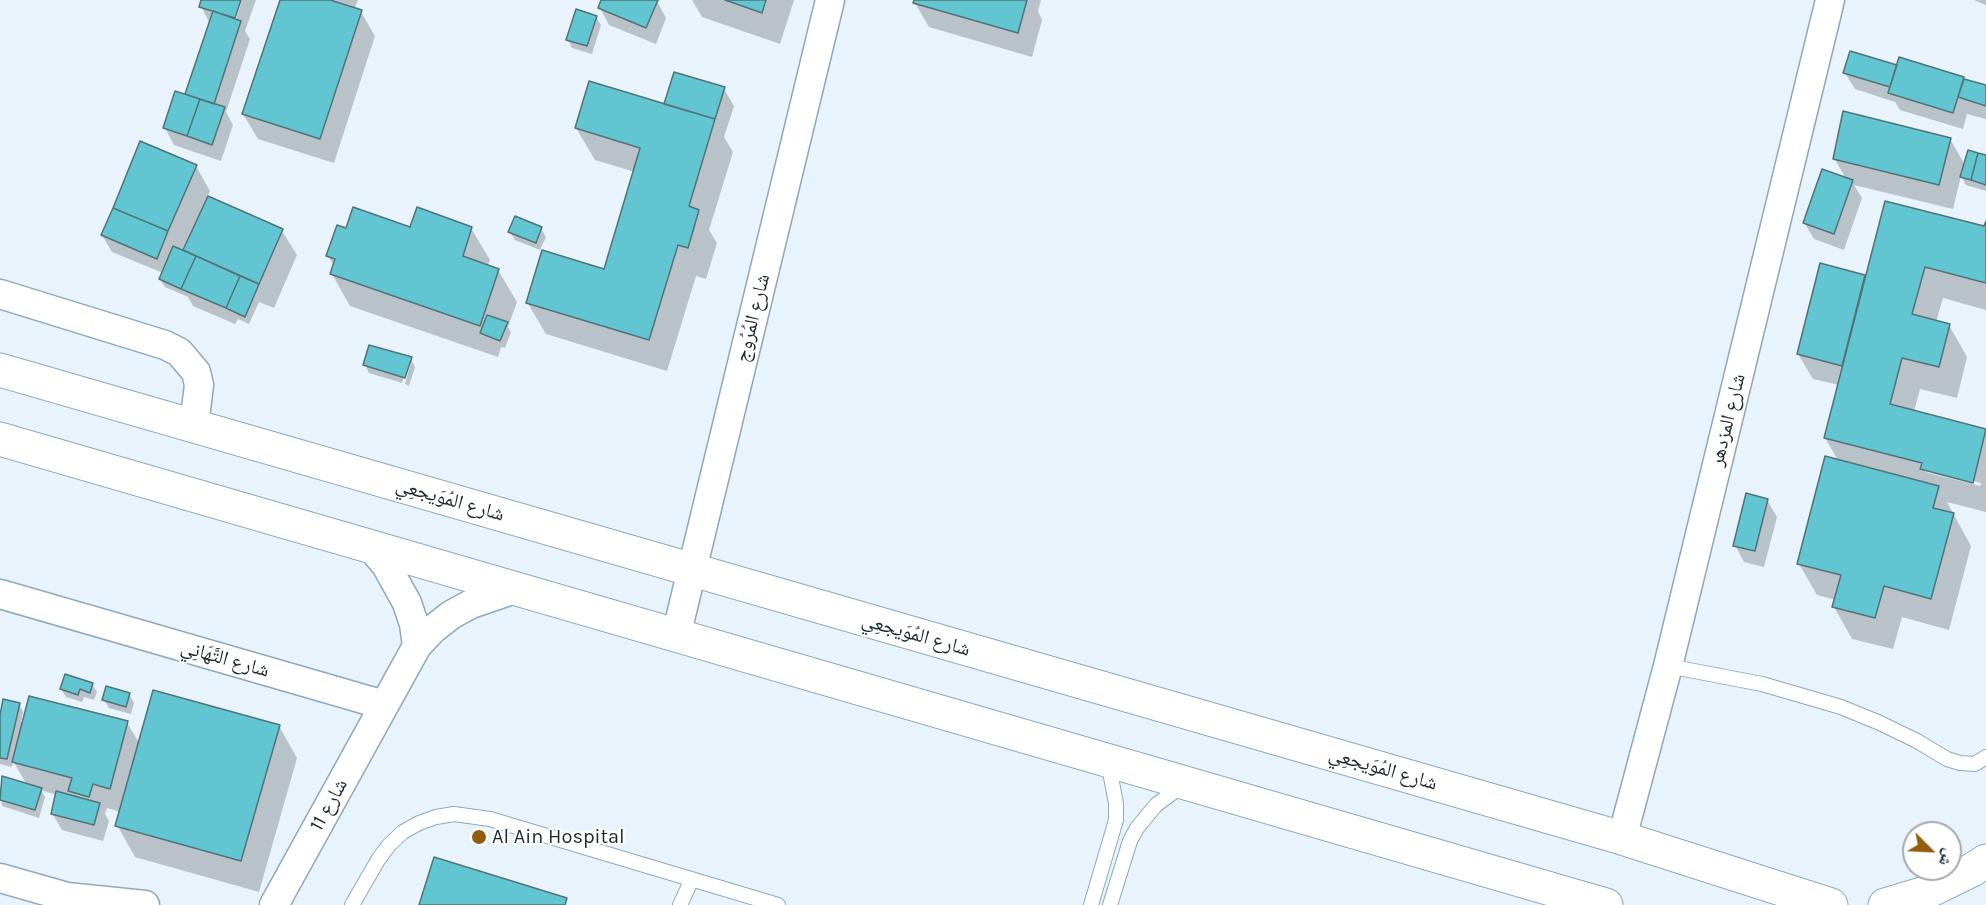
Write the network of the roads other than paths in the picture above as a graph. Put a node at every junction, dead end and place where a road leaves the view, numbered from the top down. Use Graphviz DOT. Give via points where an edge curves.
graph roads {
  1 [pos="830,0"];
  2 [pos="1830,0"];
  3 [pos="0,294"];
  4 [pos="0,369"];
  5 [pos="194,425"];
  6 [pos="0,439"];
  7 [pos="371,547"];
  8 [pos="692,570"];
  9 [pos="515,589"];
  10 [pos="0,594"];
  11 [pos="676,636"];
  12 [pos="417,646"];
  13 [pos="1668,666"];
  14 [pos="384,705"];
  15 [pos="1986,757"];
  16 [pos="1107,760"];
  17 [pos="1186,783"];
  18 [pos="1622,838"];
  19 [pos="1986,861"];
  20 [pos="0,878"];
  21 [pos="692,879"];
  22 [pos="145,905"];
  23 [pos="274,905"];
  24 [pos="352,905"];
  25 [pos="680,905"];
  26 [pos="778,905"];
  27 [pos="1092,905"];
  28 [pos="1110,905"];
  29 [pos="1606,905"];
  30 [pos="1831,905"];
  31 [pos="1885,905"];
  1 -- 8 [label="street, شارع المُرُوج"];
  2 -- 13 [label="street, شارع المزدهر"];
  3 -- 5 [label="street" via="179,352 198,379"];
  4 -- 5 [label="street, شارع المُوَيجعِي"];
  5 -- 8 [label="street, شارع المُوَيجعِي"];
  6 -- 7 [label="street"];
  7 -- 9 [label="street"];
  7 -- 12 [label="street" via="407,603"];
  8 -- 11 [label="street, شارع المُرُوج"];
  8 -- 18 [label="street, شارع المُوَيجعِي"];
  9 -- 11 [label="street"];
  9 -- 12 [label="street" via="451,615"];
  10 -- 14 [label="street, شارع التَّهَانِي"];
  11 -- 16 [label="street"];
  12 -- 14 [label="street"];
  13 -- 15 [label="lane" via="1762,684 1841,707 1954,761 1975,764"];
  13 -- 18 [label="street, شارع المزدهر"];
  14 -- 23 [label="street, شارع 11"];
  16 -- 17 [label="street"];
  16 -- 27 [label="lane" via="1116,820"];
  17 -- 28 [label="lane" via="1156,805 1137,828"];
  17 -- 29 [label="street"];
  18 -- 30 [label="street, شارع المُوَيجعِي"];
  19 -- 31 [label="street" via="1925,893"];
  20 -- 22 [label="street" via="67,897"];
  21 -- 24 [label="lane" via="490,819 454,814 436,817 403,832 378,860"];
  21 -- 25 [label="lane"];
  21 -- 26 [label="lane"];
}
